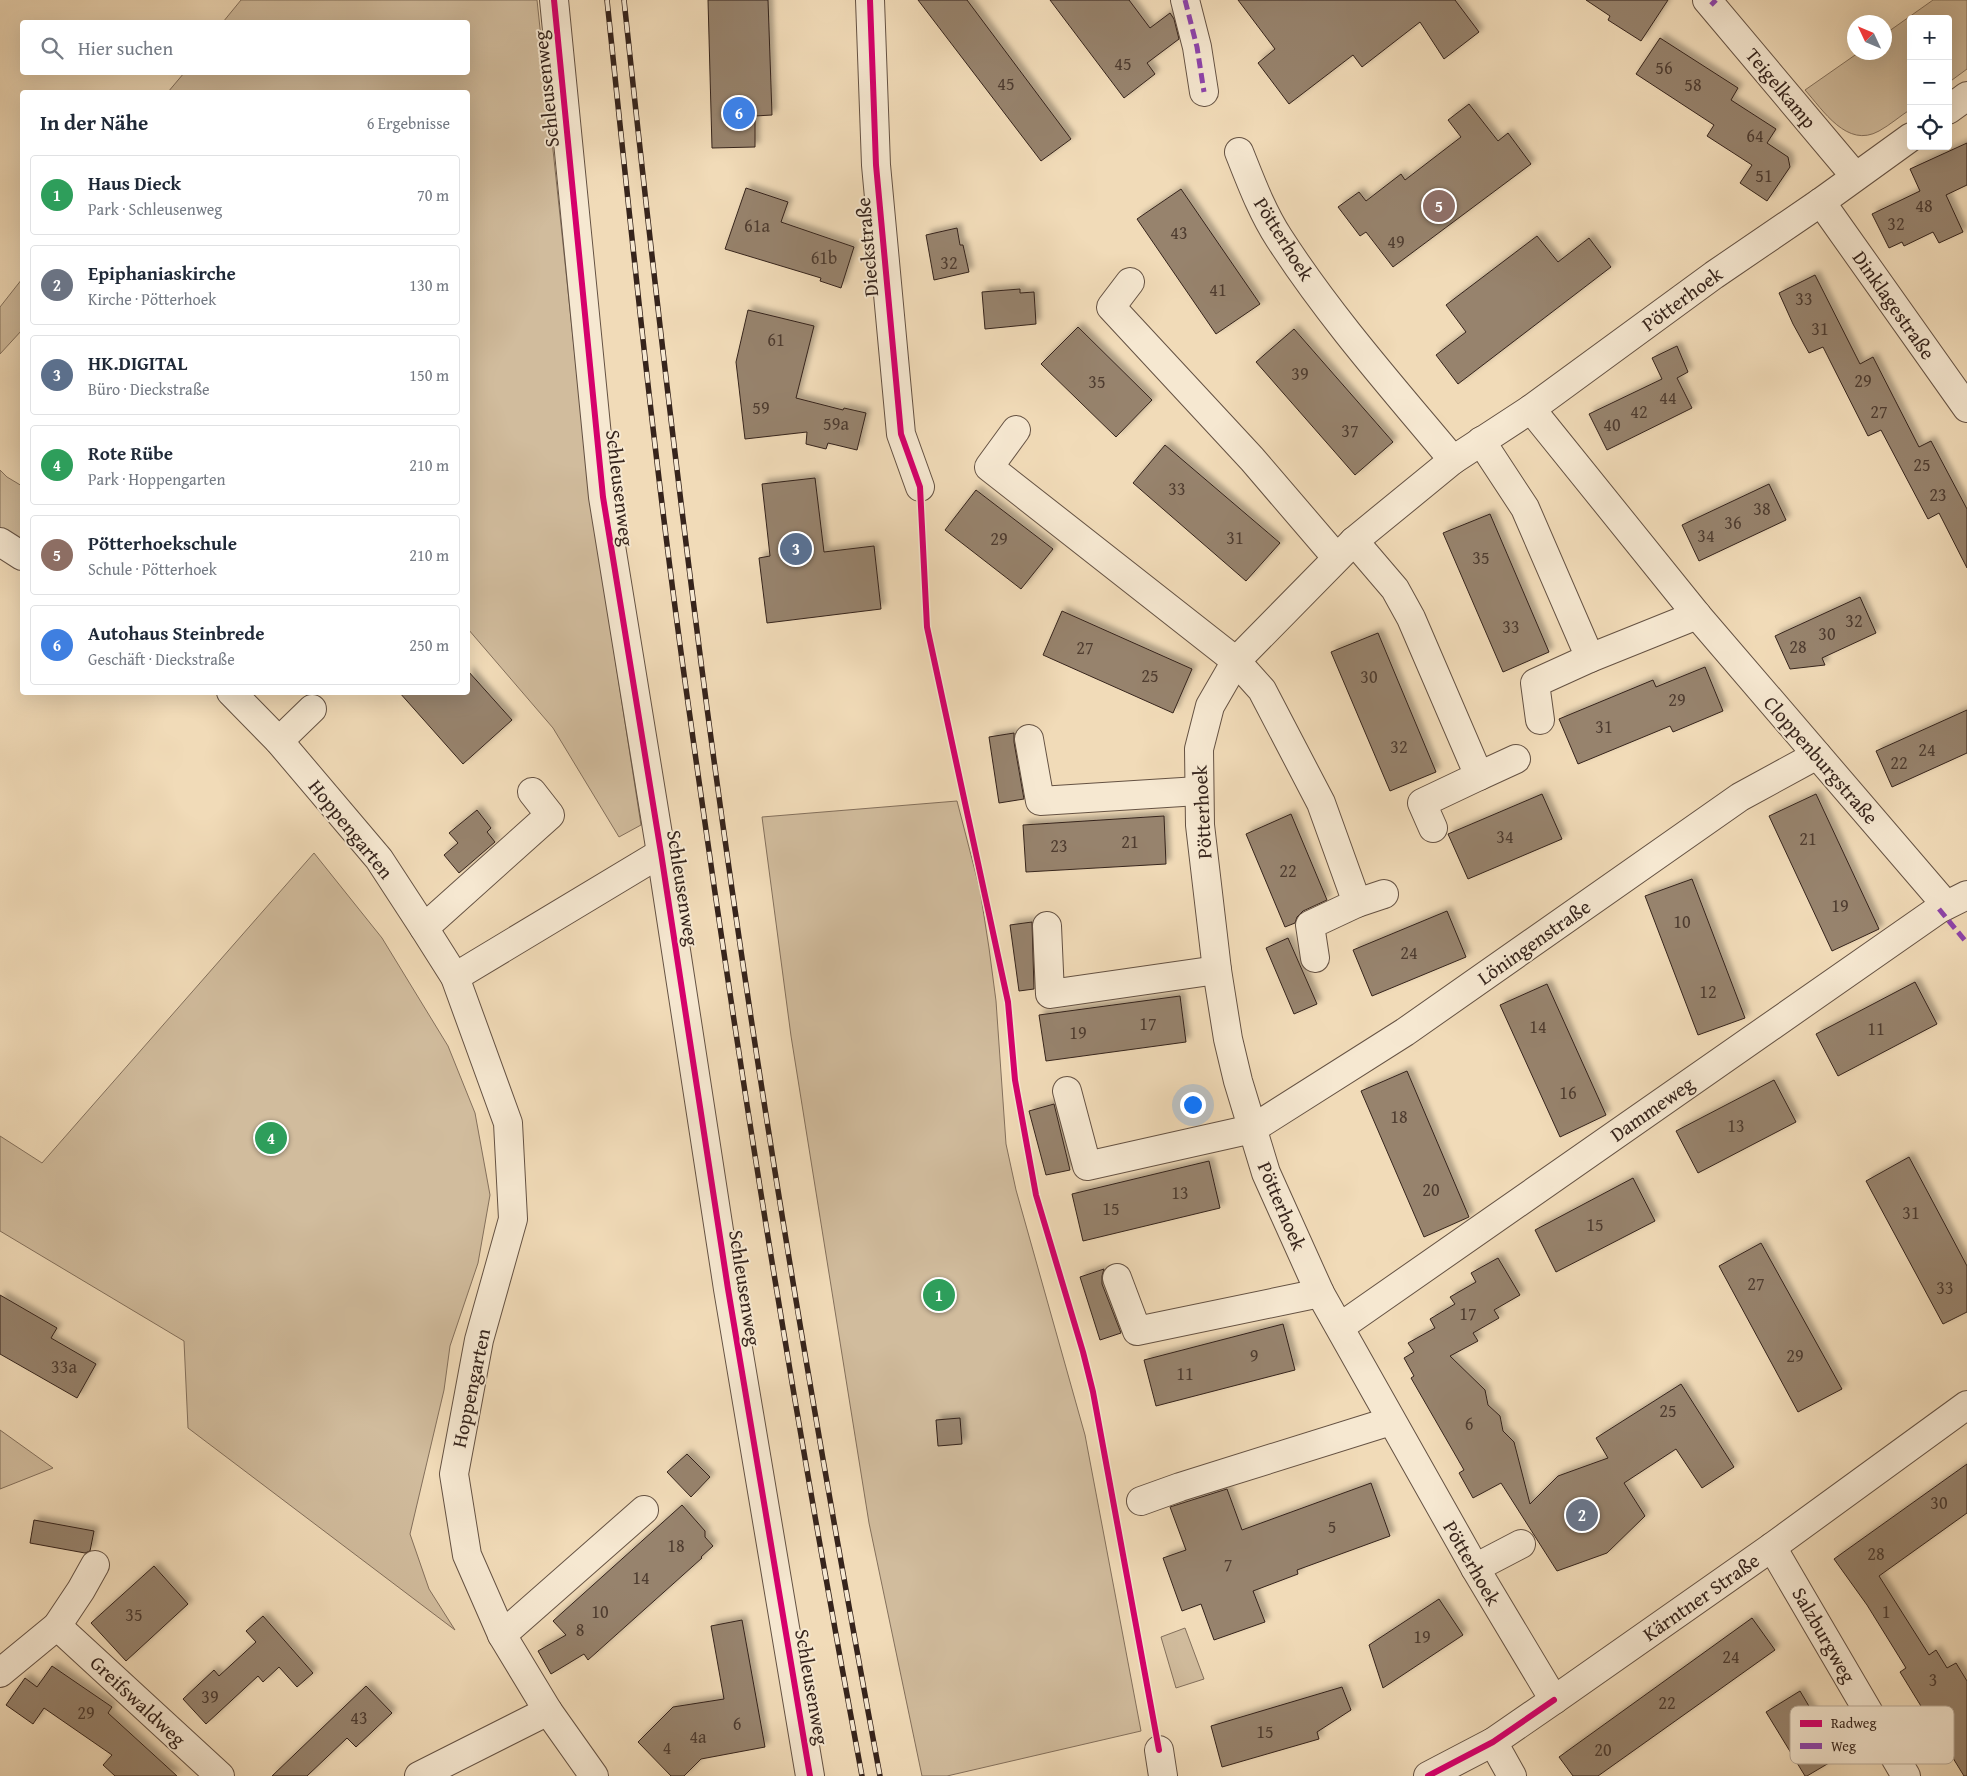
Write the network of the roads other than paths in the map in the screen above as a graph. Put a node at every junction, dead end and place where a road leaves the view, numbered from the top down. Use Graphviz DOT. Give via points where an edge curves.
graph roads {
  1 [pos="554,0"];
  2 [pos="870,0"];
  3 [pos="1185,0"];
  4 [pos="1707,0"];
  5 [pos="1204,92"];
  6 [pos="1967,96"];
  7 [pos="1952,107"];
  8 [pos="1907,140"];
  9 [pos="1239,152"];
  10 [pos="1856,176"];
  11 [pos="1821,202"];
  12 [pos="1130,282"];
  13 [pos="1967,408"];
  14 [pos="1531,409"];
  15 [pos="1016,430"];
  16 [pos="1481,441"];
  17 [pos="1453,460"];
  18 [pos="920,487"];
  19 [pos="0,542"];
  20 [pos="1345,549"];
  21 [pos="20,555"];
  22 [pos="1697,615"];
  23 [pos="1590,658"];
  24 [pos="1236,660"];
  25 [pos="234,695"];
  26 [pos="312,709"];
  27 [pos="1540,720"];
  28 [pos="1029,739"];
  29 [pos="279,741"];
  30 [pos="1817,755"];
  31 [pos="1516,759"];
  32 [pos="1479,776"];
  33 [pos="1198,791"];
  34 [pos="532,792"];
  35 [pos="1433,828"];
  36 [pos="661,853"];
  37 [pos="1384,894"];
  38 [pos="1956,900"];
  39 [pos="1357,903"];
  40 [pos="1047,926"];
  41 [pos="424,928"];
  42 [pos="1315,958"];
  43 [pos="1217,970"];
  44 [pos="455,977"];
  45 [pos="1067,1092"];
  46 [pos="1252,1129"];
  47 [pos="1117,1278"];
  48 [pos="1320,1293"];
  49 [pos="1340,1328"];
  50 [pos="1967,1405"];
  51 [pos="1391,1421"];
  52 [pos="1141,1501"];
  53 [pos="644,1510"];
  54 [pos="1521,1544"];
  55 [pos="1772,1547"];
  56 [pos="95,1564"];
  57 [pos="1475,1568"];
  58 [pos="57,1626"];
  59 [pos="502,1635"];
  60 [pos="0,1673"];
  61 [pos="1554,1700"];
  62 [pos="1865,1706"];
  63 [pos="548,1711"];
  64 [pos="1493,1742"];
  65 [pos="1899,1764"];
  66 [pos="220,1776"];
  67 [pos="419,1776"];
  68 [pos="594,1776"];
  69 [pos="810,1776"];
  70 [pos="1428,1776"];
  71 [pos="1512,1776"];
  72 [pos="1906,1776"];
  1 -- 36 [label="street, Schleusenweg" via="603,497"];
  2 -- 18 [label="street, Dieckstraße" via="876,165 901,434"];
  3 -- 5 [label="street"];
  4 -- 10 [label="street, Teigelkamp"];
  6 -- 7 [label="street"];
  8 -- 10 [label="street, Pötterhoek"];
  9 -- 17 [label="street, Pötterhoek" via="1279,237 1337,320"];
  10 -- 11 [label="street, Pötterhoek"];
  11 -- 13 [label="street, Dinklagestraße"];
  11 -- 14 [label="street, Pötterhoek" via="1714,275"];
  12 -- 20 [label="street" via="1111,307 1252,460"];
  14 -- 16 [label="street, Pötterhoek"];
  14 -- 22 [label="street, Cloppenburgstraße"];
  15 -- 24 [label="street" via="989,467"];
  16 -- 17 [label="street, Pötterhoek"];
  16 -- 23 [label="street" via="1524,508"];
  17 -- 20 [label="street, Pötterhoek"];
  19 -- 21 [label="street"];
  20 -- 24 [label="street, Pötterhoek"];
  20 -- 32 [label="street" via="1395,589 1411,618"];
  22 -- 23 [label="street"];
  22 -- 30 [label="street, Cloppenburgstraße"];
  23 -- 27 [label="street" via="1535,683"];
  24 -- 33 [label="street, Pötterhoek" via="1210,706 1199,749"];
  24 -- 39 [label="street" via="1262,690 1321,803"];
  25 -- 29 [label="street, Hoppengarten"];
  26 -- 29 [label="street"];
  28 -- 33 [label="street" via="1040,801"];
  29 -- 41 [label="street, Hoppengarten" via="379,859"];
  30 -- 38 [label="street, Cloppenburgstraße"];
  30 -- 46 [label="street, Löningenstraße" via="1740,797 1405,1032"];
  31 -- 32 [label="street"];
  32 -- 35 [label="street" via="1422,802"];
  33 -- 43 [label="street, Pötterhoek"];
  34 -- 41 [label="street" via="550,815"];
  36 -- 44 [label="street"];
  36 -- 69 [label="street, Schleusenweg" via="728,1289"];
  37 -- 39 [label="street"];
  38 -- 49 [label="street, Dammeweg"];
  39 -- 42 [label="street" via="1310,925"];
  40 -- 43 [label="street" via="1050,994"];
  41 -- 44 [label="street, Hoppengarten"];
  43 -- 46 [label="street, Pötterhoek" via="1228,1039"];
  44 -- 59 [label="street, Hoppengarten" via="508,1123 513,1219 479,1340 454,1474 467,1555"];
  45 -- 46 [label="street, Löningenstraße" via="1087,1166"];
  46 -- 48 [label="street, Pötterhoek" via="1266,1173"];
  47 -- 48 [label="street" via="1138,1331"];
  48 -- 49 [label="street, Pötterhoek"];
  49 -- 51 [label="street, Pötterhoek"];
  50 -- 55 [label="street, Kärntner Straße"];
  51 -- 52 [label="street"];
  51 -- 57 [label="street, Pötterhoek"];
  53 -- 59 [label="street"];
  54 -- 57 [label="street"];
  55 -- 61 [label="street, Kärntner Straße"];
  55 -- 62 [label="street, Salzburgweg"];
  56 -- 58 [label="street"];
  57 -- 61 [label="street, Pötterhoek"];
  58 -- 60 [label="street"];
  58 -- 66 [label="street, Greifswaldweg"];
  59 -- 63 [label="street, Hoppengarten"];
  61 -- 64 [label="street, Kärntner Straße"];
  63 -- 67 [label="street"];
  63 -- 68 [label="street, Hoppengarten"];
  64 -- 70 [label="street, Kärntner Straße"];
  64 -- 71 [label="street"];
  65 -- 72 [label="street, Salzburgweg"];
}
